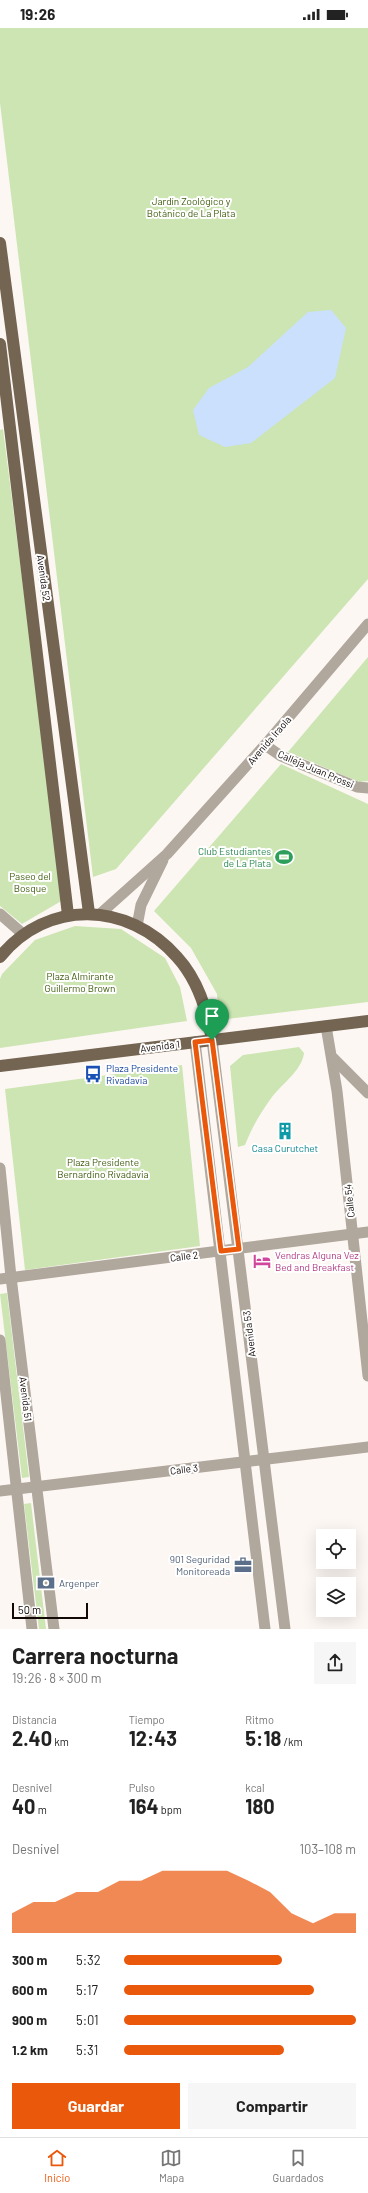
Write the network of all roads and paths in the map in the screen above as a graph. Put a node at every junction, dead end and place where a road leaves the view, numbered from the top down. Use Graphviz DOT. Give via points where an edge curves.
graph roads {
  1 [pos="0,243"];
  2 [pos="0,344"];
  3 [pos="368,624"];
  4 [pos="265,745"];
  5 [pos="368,788"];
  6 [pos="167,854"];
  7 [pos="0,914"];
  8 [pos="94,914"];
  9 [pos="68,915"];
  10 [pos="136,926"];
  11 [pos="23,934"];
  12 [pos="0,957"];
  13 [pos="368,1021"];
  14 [pos="326,1026"];
  15 [pos="212,1040"];
  16 [pos="195,1042"];
  17 [pos="332,1058"];
  18 [pos="0,1066"];
  19 [pos="368,1093"];
  20 [pos="0,1168"];
  21 [pos="368,1232"];
  22 [pos="352,1234"];
  23 [pos="239,1249"];
  24 [pos="221,1251"];
  25 [pos="5,1278"];
  26 [pos="0,1340"];
  27 [pos="368,1376"];
  28 [pos="368,1447"];
  29 [pos="264,1459"];
  30 [pos="245,1462"];
  31 [pos="36,1487"];
  32 [pos="17,1489"];
  33 [pos="0,1491"];
  34 [pos="32,1629"];
  35 [pos="54,1629"];
  36 [pos="265,1629"];
  37 [pos="285,1629"];
  1 -- 8 [label="main road, Avenida 52"];
  2 -- 9 [label="main road, Avenida 52"];
  3 -- 4 [label="street, Avenida Iraola"];
  4 -- 5 [label="street, Calleja Juan Prossi" via="281,756 357,787"];
  4 -- 6 [label="street, Avenida Iraola"];
  6 -- 8 [label="street, Avenida Iraola"];
  6 -- 10 [label="street, Avenida Iraola" via="141,905"];
  7 -- 11 [label="street"];
  8 -- 9 [label="main road"];
  8 -- 10 [label="main road" via="119,918"];
  9 -- 11 [label="main road" via="45,922"];
  10 -- 15 [label="main road" via="146,930 178,957 200,993"];
  11 -- 12 [label="main road"];
  13 -- 14 [label="main road, Avenida 1"];
  14 -- 15 [label="main road, Avenida 1"];
  14 -- 17 [label="street, Calle 54"];
  15 -- 16 [label="main road, Avenida 1"];
  15 -- 23 [label="street, Avenida 53"];
  16 -- 18 [label="main road, Avenida 1"];
  16 -- 24 [label="street, Avenida 53"];
  17 -- 19 [label="street"];
  17 -- 22 [label="street, Calle 54"];
  20 -- 25 [label="street, Avenida 51"];
  21 -- 22 [label="street, Calle 2"];
  22 -- 23 [label="street, Calle 2"];
  22 -- 27 [label="street, Calle 54"];
  23 -- 24 [label="street, Calle 2"];
  23 -- 29 [label="street, Avenida 53"];
  24 -- 25 [label="street, Calle 2"];
  24 -- 30 [label="street, Avenida 53"];
  25 -- 31 [label="street, Avenida 51"];
  26 -- 32 [label="street, Avenida 51"];
  28 -- 29 [label="street, Calle 3"];
  29 -- 30 [label="street, Calle 3"];
  29 -- 37 [label="street, Avenida 53"];
  30 -- 31 [label="street, Calle 3"];
  30 -- 36 [label="street, Avenida 53"];
  31 -- 32 [label="street, Calle 3"];
  31 -- 35 [label="street, Avenida 51"];
  32 -- 33 [label="street, Calle 3"];
  32 -- 34 [label="street, Avenida 51"];
}
